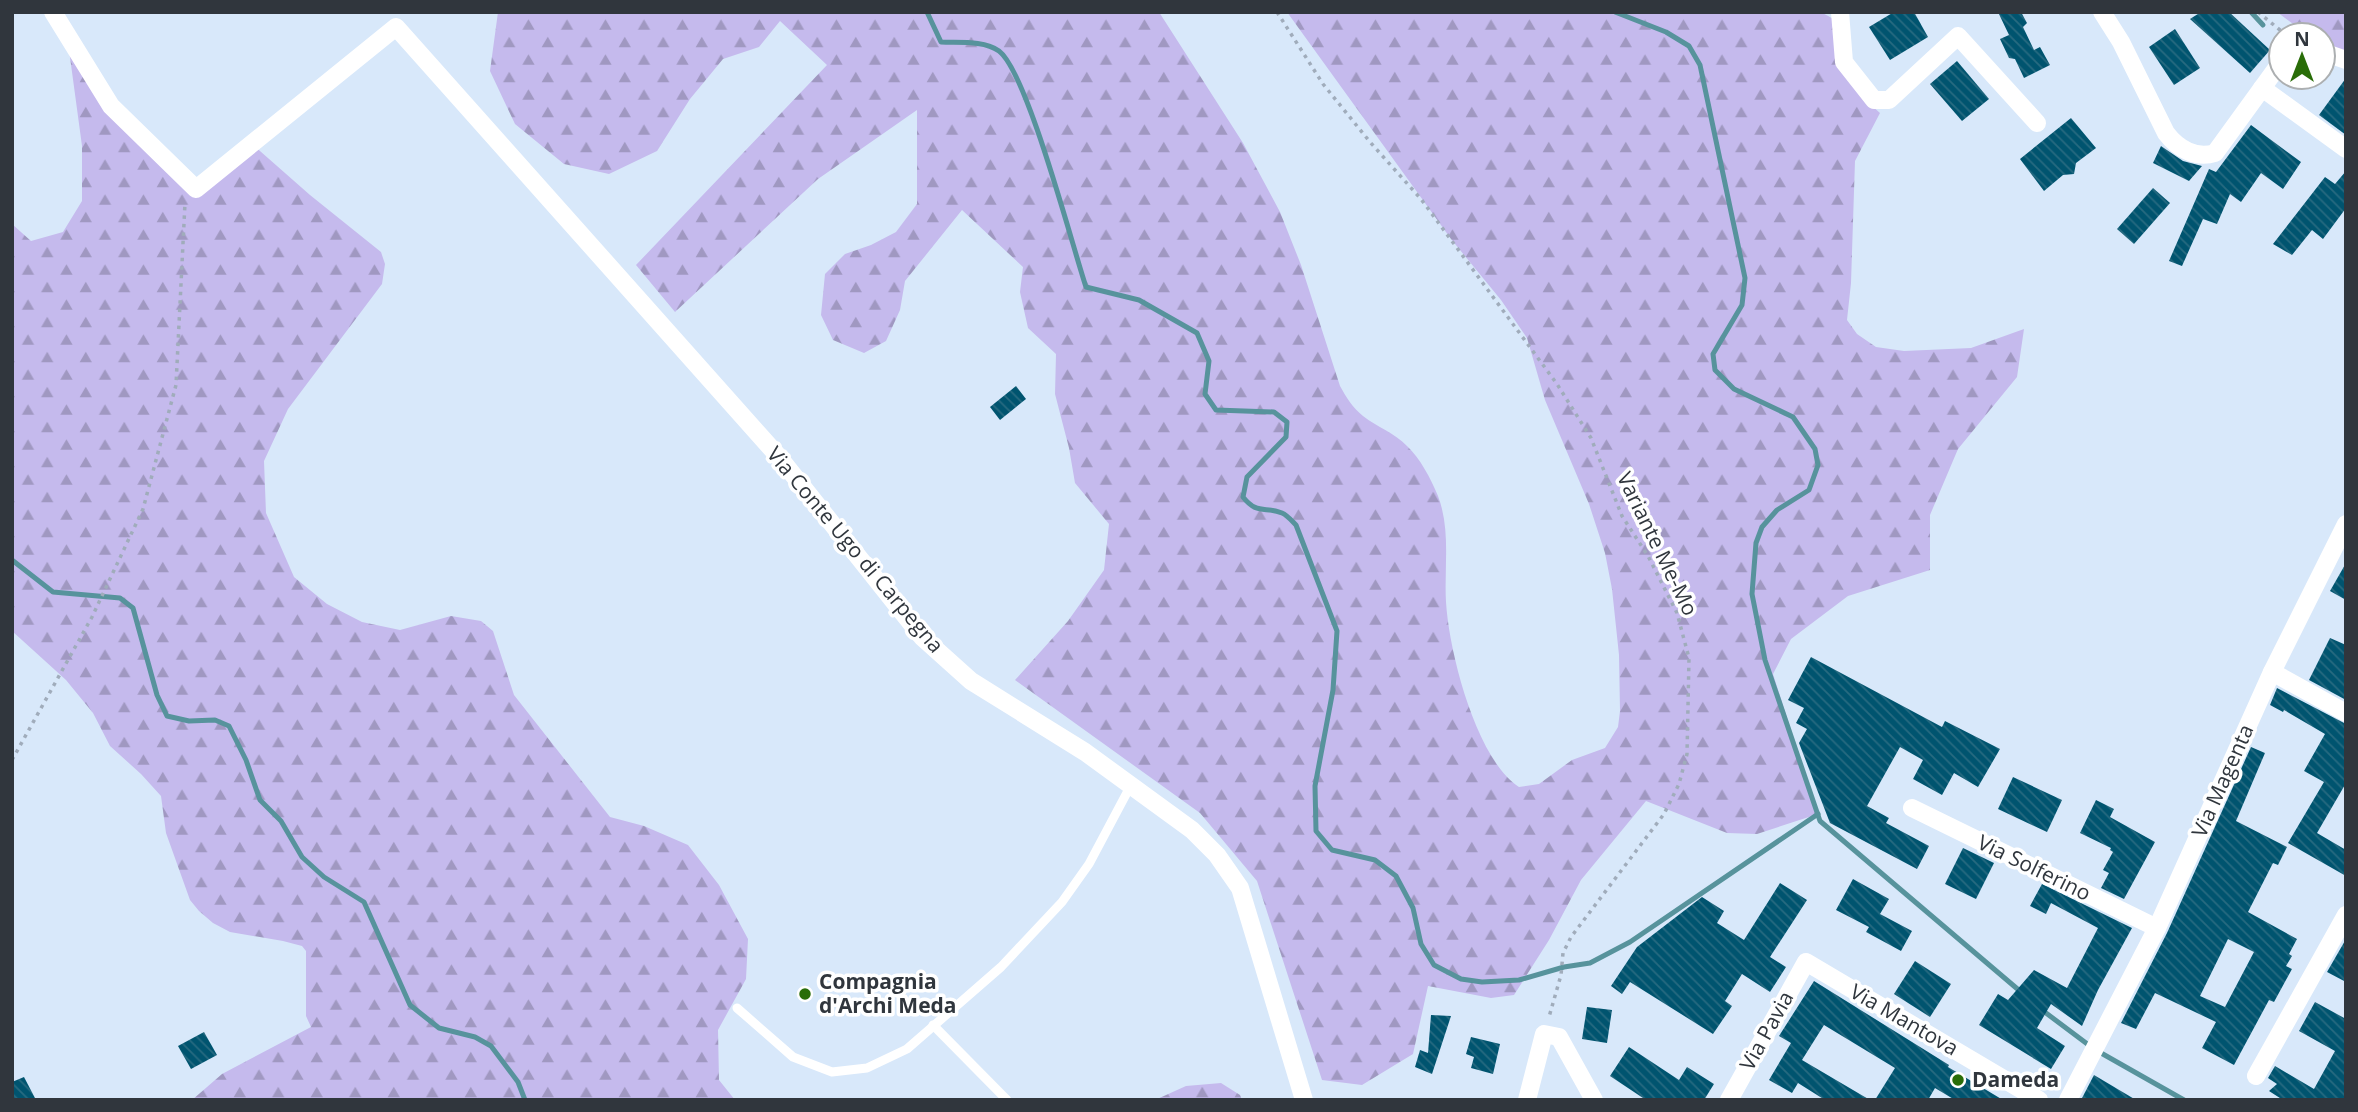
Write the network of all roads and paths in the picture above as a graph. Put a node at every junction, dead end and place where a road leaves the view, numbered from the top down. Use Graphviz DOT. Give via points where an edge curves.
graph roads {
  1 [pos="53,12"];
  2 [pos="1277,12"];
  3 [pos="1840,12"];
  4 [pos="2102,12"];
  5 [pos="2267,81"];
  6 [pos="2262,88"];
  7 [pos="2036,123"];
  8 [pos="2346,149"];
  9 [pos="191,185"];
  10 [pos="2346,524"];
  11 [pos="2272,672"];
  12 [pos="2346,713"];
  13 [pos="12,760"];
  14 [pos="1131,785"];
  15 [pos="1912,808"];
  16 [pos="2346,915"];
  17 [pos="2157,928"];
  18 [pos="1806,962"];
  19 [pos="737,1008"];
  20 [pos="933,1026"];
  21 [pos="1544,1034"];
  22 [pos="2256,1076"];
  23 [pos="1007,1100"];
  24 [pos="1304,1100"];
  25 [pos="1527,1100"];
  26 [pos="1594,1100"];
  27 [pos="1729,1100"];
  28 [pos="2039,1100"];
  29 [pos="2068,1100"];
  1 -- 9 [label="street" via="111,106"];
  2 -- 21 [label="path, Variante Me-Mo" via="1324,84 1421,199 1536,354 1591,438 1622,516 1677,613 1689,658 1687,754 1679,785 1664,814 1571,937"];
  3 -- 7 [label="street" via="1844,62 1874,100 1889,100 1958,36"];
  4 -- 6 [label="street" via="2166,133 2174,144 2199,156 2215,153"];
  5 -- 6 [label="street"];
  6 -- 8 [label="street"];
  9 -- 13 [label="path" via="176,385 144,509 97,606"];
  9 -- 14 [label="street, Via Conte Ugo di Carpegna" via="396,27 779,457 922,637 971,681"];
  10 -- 11 [label="street, Via Magenta"];
  11 -- 12 [label="street"];
  11 -- 17 [label="street, Via Magenta"];
  14 -- 20 [label="lane" via="1089,864 1062,902 1001,967"];
  14 -- 24 [label="street, Via Conte Ugo di Carpegna" via="1192,830 1240,888"];
  15 -- 17 [label="street, Via Solferino"];
  16 -- 22 [label="street"];
  17 -- 29 [label="street, Via Magenta"];
  18 -- 27 [label="street, Via Pavia"];
  18 -- 28 [label="street, Via Mantova"];
  19 -- 20 [label="lane" via="793,1057 832,1072 867,1068 907,1049"];
  20 -- 23 [label="lane"];
  21 -- 25 [label="street"];
  21 -- 26 [label="street" via="1559,1037"];
}
